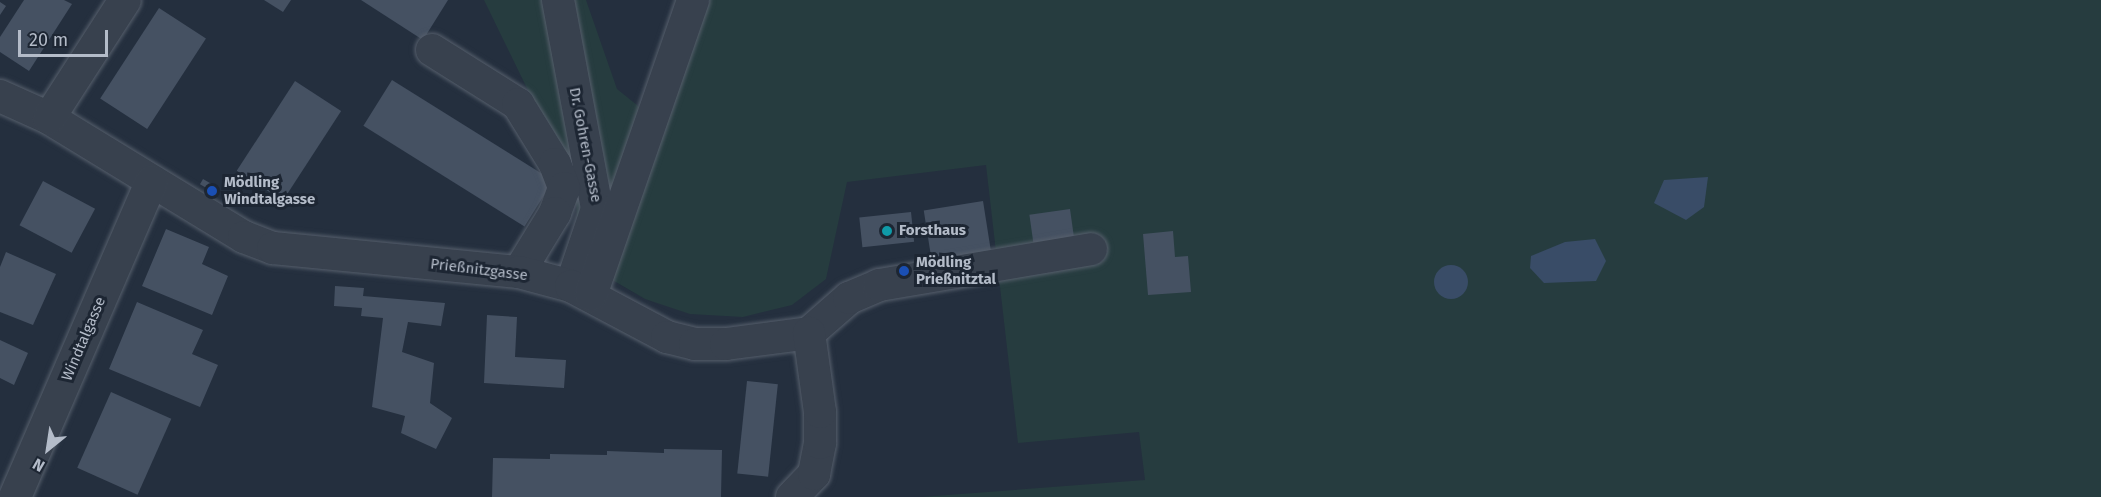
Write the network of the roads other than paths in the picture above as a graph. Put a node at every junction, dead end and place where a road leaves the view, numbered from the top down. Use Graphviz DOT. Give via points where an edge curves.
graph roads {
  1 [pos="125,0"];
  2 [pos="558,0"];
  3 [pos="693,0"];
  4 [pos="432,50"];
  5 [pos="0,96"];
  6 [pos="49,118"];
  7 [pos="152,181"];
  8 [pos="1091,249"];
  9 [pos="519,272"];
  10 [pos="581,291"];
  11 [pos="809,333"];
  12 [pos="15,497"];
  13 [pos="792,497"];
  1 -- 6 [label="street"];
  2 -- 10 [label="street, Dr. Gohren-Gasse" via="597,209"];
  3 -- 10 [label="street"];
  4 -- 9 [label="street" via="518,104 555,164 564,188 555,213"];
  5 -- 6 [label="street, Prießnitzgasse"];
  6 -- 7 [label="street, Prießnitzgasse"];
  7 -- 9 [label="street, Prießnitzgasse" via="244,237 273,248"];
  7 -- 12 [label="street, Windtalgasse"];
  8 -- 11 [label="street" via="879,285 849,298"];
  9 -- 10 [label="street, Prießnitzgasse"];
  10 -- 11 [label="street, Prießnitzgasse" via="667,337 695,344"];
  11 -- 13 [label="street" via="820,412 820,443 814,474"];
}
